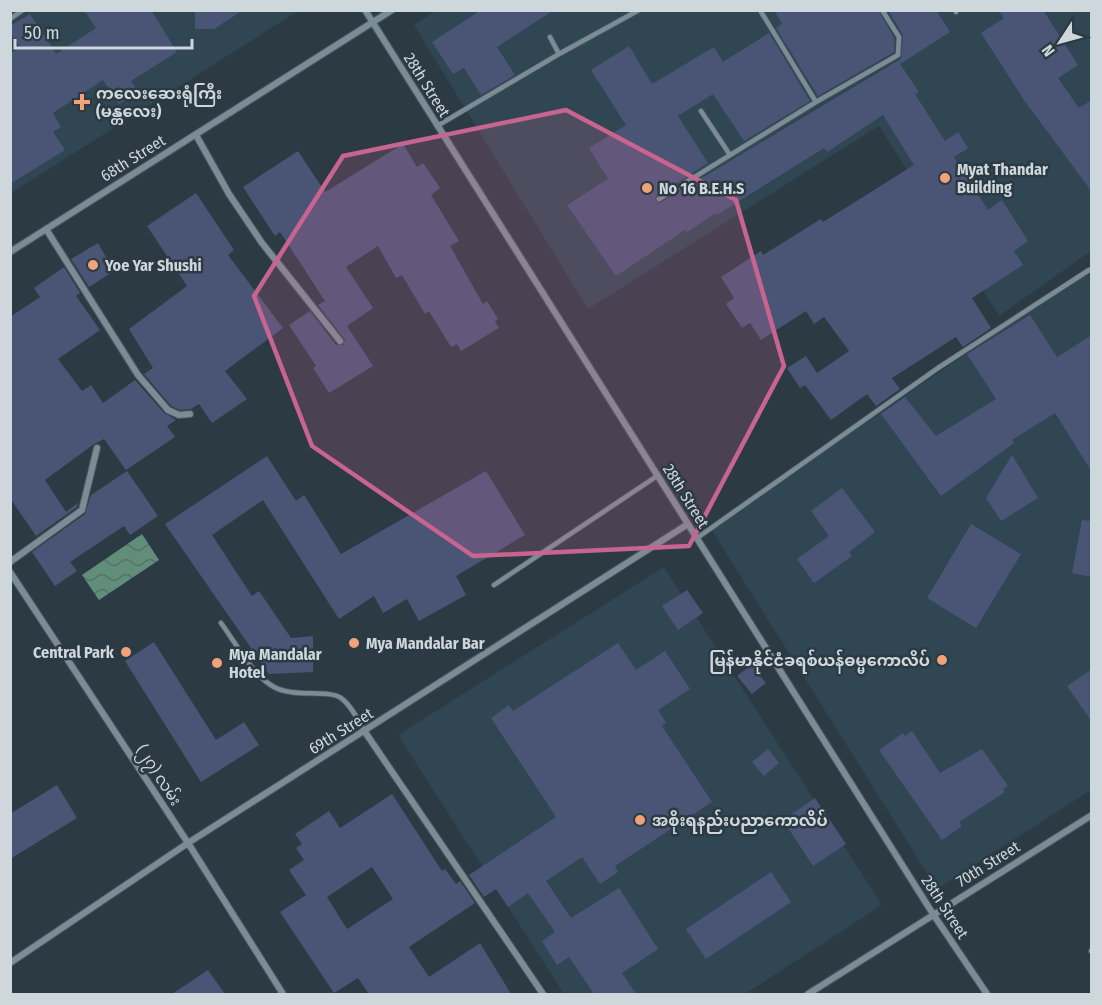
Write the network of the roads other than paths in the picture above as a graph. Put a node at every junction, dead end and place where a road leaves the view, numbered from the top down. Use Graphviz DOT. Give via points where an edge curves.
graph roads {
  1 [pos="23,10"];
  2 [pos="365,10"];
  3 [pos="392,10"];
  4 [pos="639,10"];
  5 [pos="760,10"];
  6 [pos="882,10"];
  7 [pos="10,19"];
  8 [pos="373,23"];
  9 [pos="550,37"];
  10 [pos="559,54"];
  11 [pos="816,102"];
  12 [pos="701,111"];
  13 [pos="437,126"];
  14 [pos="196,135"];
  15 [pos="730,155"];
  16 [pos="659,199"];
  17 [pos="46,229"];
  18 [pos="10,252"];
  19 [pos="1089,270"];
  20 [pos="340,340"];
  21 [pos="190,414"];
  22 [pos="97,448"];
  23 [pos="657,476"];
  24 [pos="688,525"];
  25 [pos="697,538"];
  26 [pos="10,562"];
  27 [pos="10,572"];
  28 [pos="495,585"];
  29 [pos="221,623"];
  30 [pos="365,732"];
  31 [pos="1092,814"];
  32 [pos="188,843"];
  33 [pos="933,914"];
  34 [pos="10,963"];
  35 [pos="283,994"];
  36 [pos="543,994"];
  37 [pos="808,994"];
  38 [pos="987,994"];
  1 -- 7 [label="lane"];
  2 -- 8 [label="street, 28th Street"];
  3 -- 8 [label="street, 68th Street"];
  4 -- 10 [label="lane"];
  5 -- 11 [label="lane"];
  6 -- 11 [label="lane" via="899,38 898,55"];
  8 -- 13 [label="street, 28th Street"];
  8 -- 14 [label="street, 68th Street"];
  9 -- 10 [label="lane"];
  10 -- 13 [label="lane"];
  11 -- 15 [label="lane"];
  12 -- 15 [label="lane"];
  13 -- 23 [label="street, 28th Street"];
  14 -- 17 [label="street, 68th Street"];
  14 -- 20 [label="street" via="262,243"];
  15 -- 16 [label="lane"];
  17 -- 18 [label="street, 68th Street"];
  17 -- 21 [label="street" via="138,375 168,410"];
  19 -- 25 [label="lane" via="939,368"];
  22 -- 26 [label="street" via="82,510"];
  23 -- 24 [label="street, 28th Street"];
  23 -- 28 [label="lane"];
  24 -- 25 [label="street, 28th Street"];
  24 -- 30 [label="street, 69th Street"];
  25 -- 33 [label="street, 28th Street"];
  27 -- 32 [label="street, (၂၇) လမ်း"];
  29 -- 30 [label="lane" via="258,673 273,686 290,693 341,698"];
  30 -- 32 [label="street, 69th Street"];
  30 -- 36 [label="street"];
  31 -- 33 [label="street, 70th Street"];
  32 -- 34 [label="street, 69th Street"];
  32 -- 35 [label="street, (၂၇) လမ်း"];
  33 -- 37 [label="street, 70th Street"];
  33 -- 38 [label="street, 28th Street"];
}
